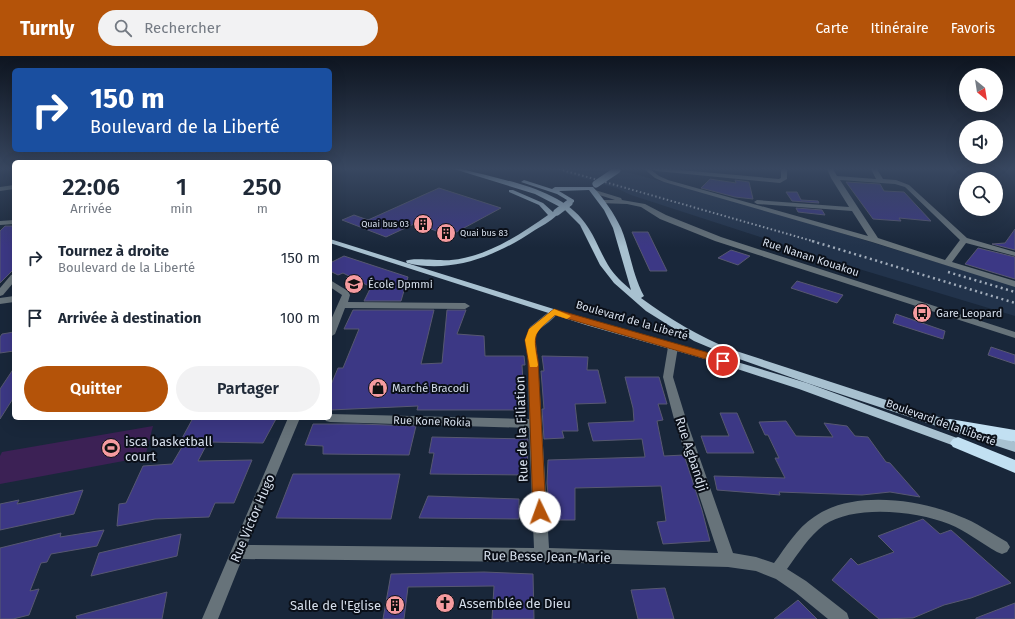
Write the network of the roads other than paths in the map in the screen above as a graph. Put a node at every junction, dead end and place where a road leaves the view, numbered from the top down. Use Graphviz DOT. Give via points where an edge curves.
graph roads {
  1 [pos="523,195"];
  2 [pos="540,195"];
  3 [pos="562,195"];
  4 [pos="582,195"];
  5 [pos="598,195"];
  6 [pos="614,195"];
  7 [pos="718,195"];
  8 [pos="845,195"];
  9 [pos="917,195"];
  10 [pos="735,200"];
  11 [pos="570,202"];
  12 [pos="602,202"];
  13 [pos="635,203"];
  14 [pos="854,209"];
  15 [pos="550,216"];
  16 [pos="12,222"];
  17 [pos="0,223"];
  18 [pos="875,240"];
  19 [pos="964,240"];
  20 [pos="332,241"];
  21 [pos="370,254"];
  22 [pos="1015,254"];
  23 [pos="947,263"];
  24 [pos="12,279"];
  25 [pos="332,284"];
  26 [pos="1015,284"];
  27 [pos="0,293"];
  28 [pos="12,299"];
  29 [pos="0,301"];
  30 [pos="342,305"];
  31 [pos="644,305"];
  32 [pos="465,306"];
  33 [pos="554,312"];
  34 [pos="332,329"];
  35 [pos="1015,335"];
  36 [pos="673,347"];
  37 [pos="332,418"];
  38 [pos="293,420"];
  39 [pos="535,424"];
  40 [pos="950,424"];
  41 [pos="1015,436"];
  42 [pos="958,443"];
  43 [pos="1015,447"];
  44 [pos="1015,465"];
  45 [pos="1002,547"];
  46 [pos="237,552"];
  47 [pos="542,555"];
  48 [pos="728,560"];
  49 [pos="776,572"];
  50 [pos="210,619"];
  51 [pos="841,619"];
  1 -- 15 [label="main road" via="541,204"];
  2 -- 31 [label="main road" via="571,212 586,228 608,271"];
  3 -- 11 [label="main road"];
  4 -- 11 [label="main road"];
  5 -- 12 [label="main road"];
  6 -- 13 [label="street"];
  7 -- 10 [label="street"];
  8 -- 14 [label="street"];
  9 -- 19 [label="street"];
  10 -- 14 [label="street"];
  10 -- 18 [label="street"];
  11 -- 15 [label="main road, bridge"];
  12 -- 13 [label="street, Rue Nanan Kouakou"];
  12 -- 31 [label="main road" via="619,232 633,285"];
  13 -- 35 [label="street, Rue Nanan Kouakou" via="718,239"];
  14 -- 18 [label="street"];
  15 -- 21 [label="main road" via="515,240 486,255 452,262 422,264"];
  16 -- 17 [label="street"];
  18 -- 23 [label="street"];
  19 -- 22 [label="street"];
  19 -- 23 [label="street"];
  20 -- 21 [label="main road, Boulevard de la Liberté"];
  21 -- 33 [label="main road, Boulevard de la Liberté"];
  23 -- 26 [label="street"];
  24 -- 27 [label="street"];
  25 -- 30 [label="street" via="346,295"];
  28 -- 29 [label="street"];
  30 -- 32 [label="street"];
  30 -- 34 [label="street"];
  31 -- 40 [label="main road" via="698,339 830,387"];
  33 -- 36 [label="main road, Boulevard de la Liberté"];
  33 -- 39 [label="street, Rue de la Filiation" via="533,329 530,340"];
  36 -- 42 [label="main road, Boulevard de la Liberté" via="803,386"];
  36 -- 48 [label="street, Rue Agbandji" via="668,376"];
  37 -- 39 [label="street, Rue Kone Rokia"];
  38 -- 46 [label="street, Rue Victor Hugo"];
  39 -- 47 [label="street, Rue de la Filiation"];
  40 -- 41 [label="highway"];
  40 -- 43 [label="main road"];
  42 -- 44 [label="highway"];
  45 -- 49 [label="street" via="953,520 927,513 887,506 842,510 821,520 805,533"];
  46 -- 47 [label="street, Rue Besse Jean-Marie"];
  46 -- 50 [label="street, Rue Victor Hugo"];
  47 -- 48 [label="street, Rue Besse Jean-Marie"];
  48 -- 49 [label="street, Rue Besse Jean-Marie" via="757,564"];
  49 -- 51 [label="street, Rue Besse Jean-Marie" via="798,585"];
}
